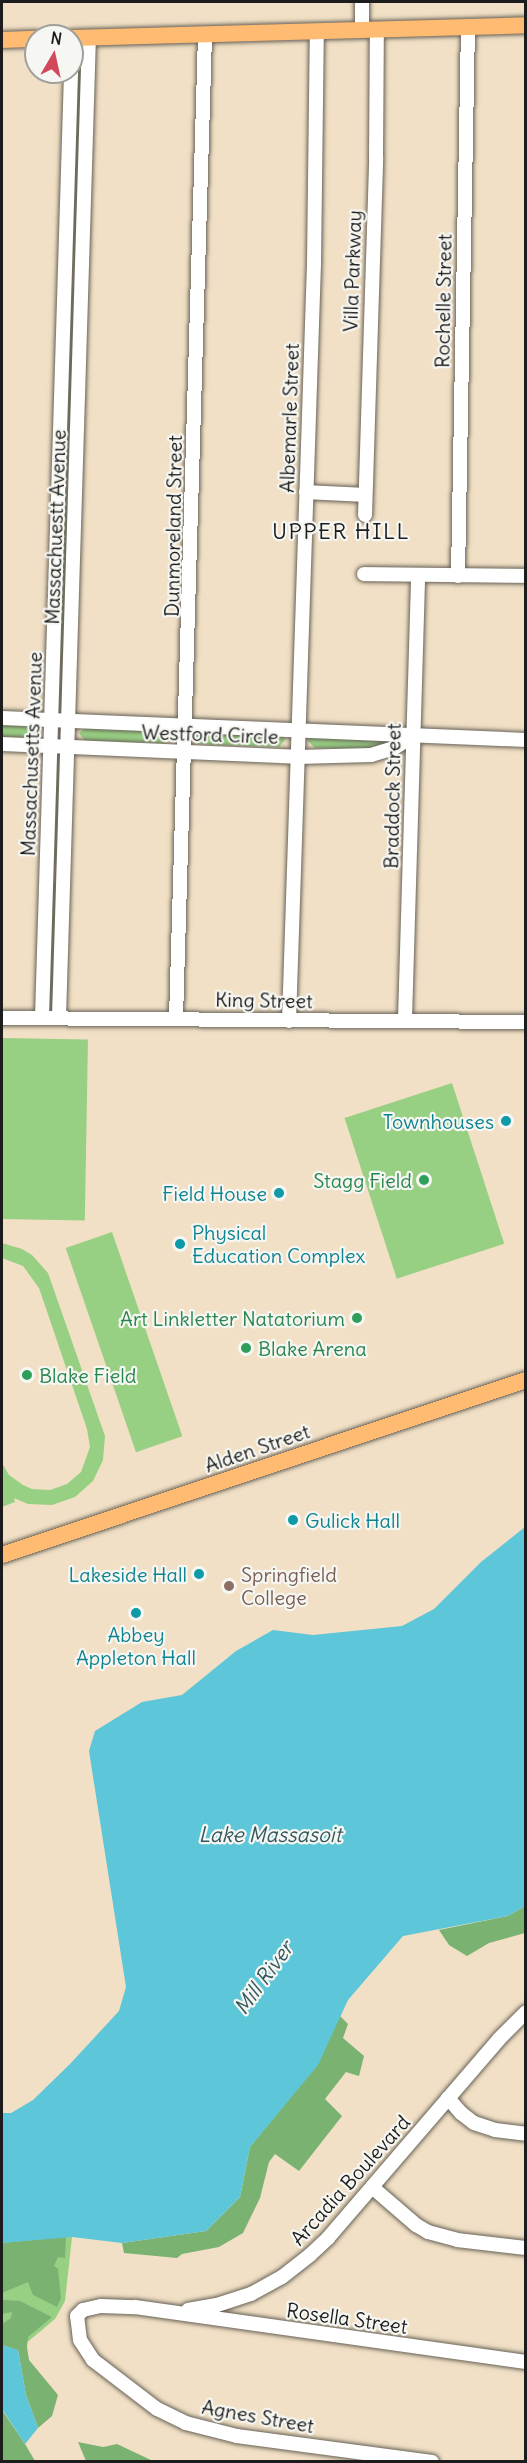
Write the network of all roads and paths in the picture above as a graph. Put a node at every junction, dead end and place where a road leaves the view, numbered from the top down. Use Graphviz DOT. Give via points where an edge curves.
graph roads {
  1 [pos="362,2"];
  2 [pos="525,25"];
  3 [pos="468,27"];
  4 [pos="369,30"];
  5 [pos="317,32"];
  6 [pos="205,35"];
  7 [pos="84,37"];
  8 [pos="24,39"];
  9 [pos="2,40"];
  10 [pos="71,84"];
  11 [pos="80,84"];
  12 [pos="65,274"];
  13 [pos="82,275"];
  14 [pos="58,492"];
  15 [pos="306,492"];
  16 [pos="75,493"];
  17 [pos="365,495"];
  18 [pos="365,515"];
  19 [pos="364,574"];
  20 [pos="418,575"];
  21 [pos="458,576"];
  22 [pos="525,576"];
  23 [pos="2,718"];
  24 [pos="52,720"];
  25 [pos="69,721"];
  26 [pos="186,726"];
  27 [pos="298,731"];
  28 [pos="413,736"];
  29 [pos="525,740"];
  30 [pos="2,744"];
  31 [pos="51,748"];
  32 [pos="68,748"];
  33 [pos="186,752"];
  34 [pos="297,757"];
  35 [pos="47,872"];
  36 [pos="64,873"];
  37 [pos="42,1017"];
  38 [pos="58,1017"];
  39 [pos="2,1018"];
  40 [pos="176,1018"];
  41 [pos="405,1019"];
  42 [pos="289,1021"];
  43 [pos="525,1022"];
  44 [pos="525,1380"];
  45 [pos="2,1555"];
  46 [pos="525,2012"];
  47 [pos="448,2098"];
  48 [pos="525,2134"];
  49 [pos="372,2187"];
  50 [pos="525,2248"];
  51 [pos="165,2311"];
  52 [pos="525,2362"];
  53 [pos="432,2462"];
  1 -- 4 [label="street, Villa Parkway"];
  2 -- 3 [label="main road"];
  3 -- 4 [label="main road"];
  3 -- 21 [label="street, Rochelle Street"];
  4 -- 5 [label="main road"];
  4 -- 17 [label="street, Villa Parkway" via="376,157"];
  5 -- 6 [label="main road"];
  5 -- 15 [label="street, Albemarle Street"];
  6 -- 7 [label="main road"];
  6 -- 26 [label="street, Dunmoreland Street"];
  8 -- 9 [label="main road"];
  10 -- 12 [label="street, Massachusetts Avenue"];
  11 -- 13 [label="street, Massachuestt Avenue"];
  12 -- 13 [label="street"];
  12 -- 14 [label="street, Massachusetts Avenue"];
  13 -- 16 [label="street, Massachuestt Avenue"];
  14 -- 16 [label="street"];
  14 -- 24 [label="street, Massachusetts Avenue"];
  15 -- 17 [label="street"];
  15 -- 27 [label="street, Albemarle Street"];
  16 -- 25 [label="street, Massachuestt Avenue"];
  17 -- 18 [label="street, Villa Parkway"];
  19 -- 20 [label="street"];
  20 -- 21 [label="street"];
  20 -- 28 [label="street, Braddock Street"];
  21 -- 22 [label="street"];
  23 -- 24 [label="street, Westford Circle"];
  24 -- 25 [label="street, Westford Circle"];
  24 -- 31 [label="street, Massachusetts Avenue"];
  25 -- 26 [label="street, Westford Circle"];
  25 -- 32 [label="street, Massachuestt Avenue"];
  26 -- 27 [label="street, Westford Circle"];
  26 -- 33 [label="street, Dunmoreland Street"];
  27 -- 28 [label="street, Westford Circle"];
  27 -- 34 [label="street, Albemarle Street"];
  28 -- 29 [label="street, Westford Circle"];
  28 -- 34 [label="street, Westford Circle" via="394,748 371,755"];
  28 -- 41 [label="street, Braddock Street"];
  30 -- 31 [label="street, Westford Circle"];
  31 -- 32 [label="street, Westford Circle"];
  31 -- 35 [label="street, Massachusetts Avenue"];
  32 -- 33 [label="street, Westford Circle"];
  32 -- 36 [label="street, Massachuestt Avenue"];
  33 -- 34 [label="street, Westford Circle"];
  33 -- 40 [label="street, Dunmoreland Street"];
  34 -- 42 [label="street, Albemarle Street"];
  35 -- 36 [label="street, Massachusetts Avenue"];
  35 -- 37 [label="street, Massachusetts Avenue"];
  36 -- 38 [label="street, Massachuestt Avenue"];
  37 -- 38 [label="street, King Street"];
  37 -- 39 [label="street, King Street"];
  38 -- 40 [label="street, King Street"];
  40 -- 42 [label="street, King Street"];
  41 -- 42 [label="street, King Street"];
  41 -- 43 [label="street, King Street"];
  44 -- 45 [label="main road, Alden Street"];
  46 -- 47 [label="street, Arcadia Boulevard"];
  47 -- 48 [label="street" via="474,2123"];
  47 -- 49 [label="street, Arcadia Boulevard"];
  49 -- 50 [label="street" via="428,2232 457,2240"];
  49 -- 51 [label="street, Arcadia Boulevard" via="301,2264 272,2283 217,2305"];
  51 -- 52 [label="street, Rosella Street"];
  51 -- 53 [label="street, Agnes Street" via="121,2306 83,2310 77,2316 77,2334 87,2353 106,2371 157,2409 195,2426 237,2436"];
}
